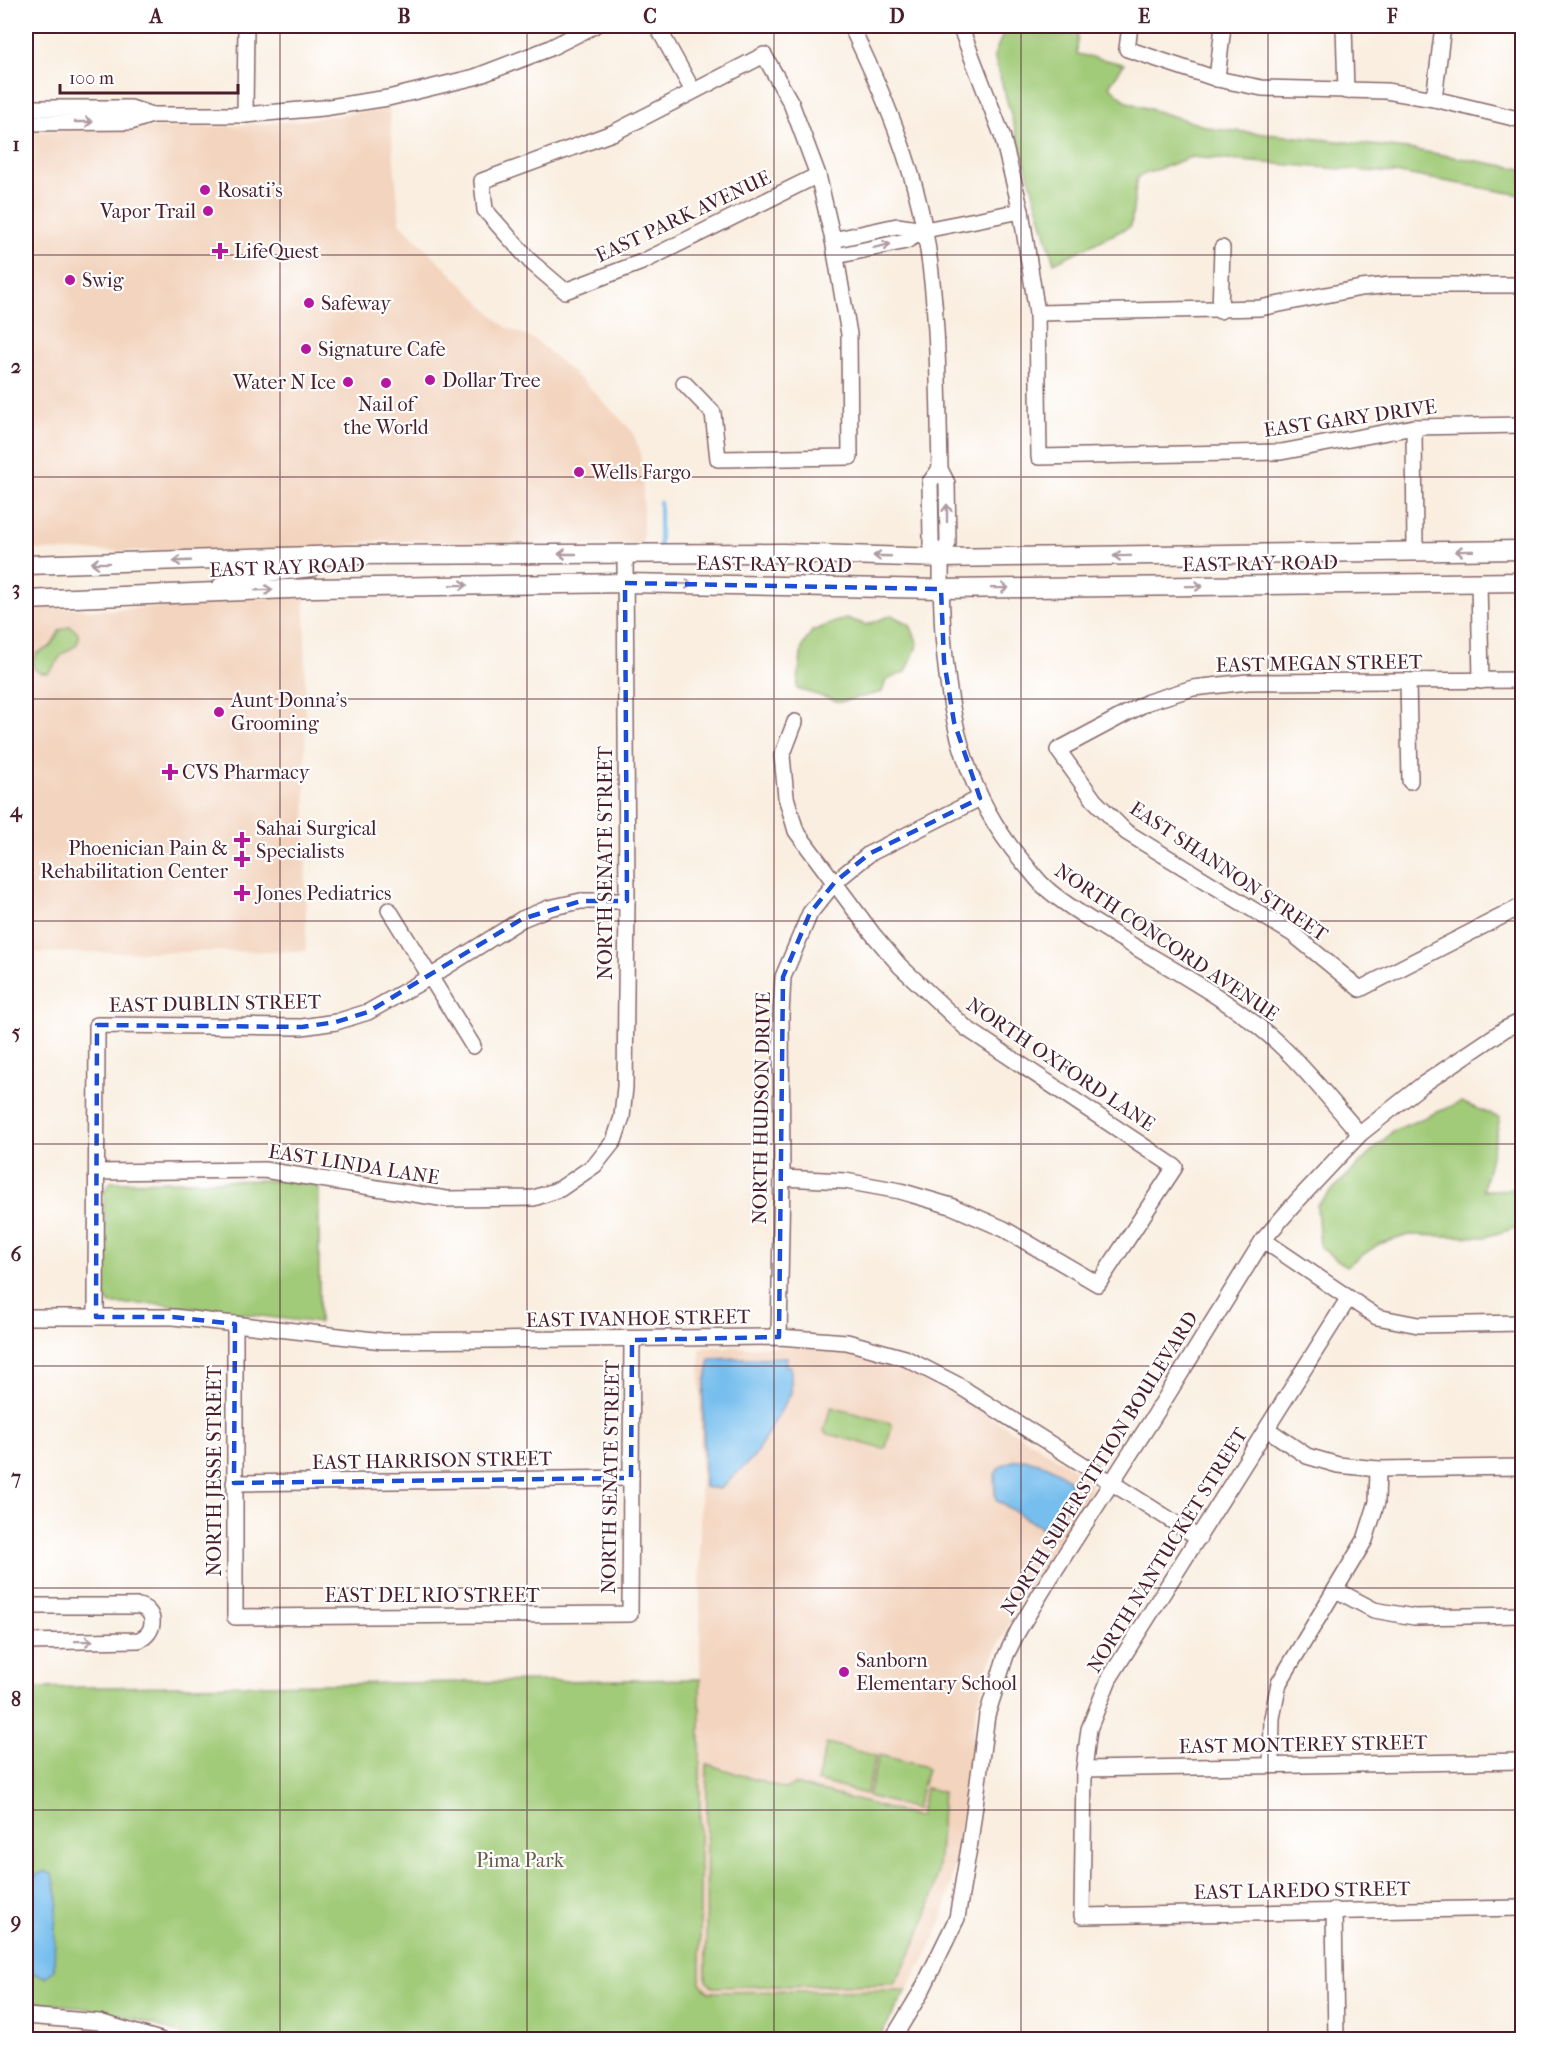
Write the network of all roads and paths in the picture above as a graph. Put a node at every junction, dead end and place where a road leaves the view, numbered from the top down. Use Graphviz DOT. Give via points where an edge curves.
graph roads {
  1 [pos="246,26"];
  2 [pos="594,26"];
  3 [pos="657,26"];
  4 [pos="851,26"];
  5 [pos="960,26"];
  6 [pos="1130,26"];
  7 [pos="1223,26"];
  8 [pos="1344,26"];
  9 [pos="1443,26"];
  10 [pos="1217,79"];
  11 [pos="693,91"];
  12 [pos="1346,91"];
  13 [pos="1434,99"];
  14 [pos="26,108"];
  15 [pos="245,115"];
  16 [pos="152,116"];
  17 [pos="1522,120"];
  18 [pos="26,123"];
  19 [pos="818,175"];
  20 [pos="1021,212"];
  21 [pos="925,230"];
  22 [pos="833,240"];
  23 [pos="1222,248"];
  24 [pos="836,256"];
  25 [pos="1522,285"];
  26 [pos="1220,311"];
  27 [pos="1036,313"];
  28 [pos="684,383"];
  29 [pos="1522,425"];
  30 [pos="1414,427"];
  31 [pos="1522,550"];
  32 [pos="1415,552"];
  33 [pos="625,554"];
  34 [pos="346,555"];
  35 [pos="940,558"];
  36 [pos="26,565"];
  37 [pos="1479,582"];
  38 [pos="1522,582"];
  39 [pos="626,583"];
  40 [pos="941,589"];
  41 [pos="206,592"];
  42 [pos="26,600"];
  43 [pos="1522,680"];
  44 [pos="1408,681"];
  45 [pos="1481,681"];
  46 [pos="795,722"];
  47 [pos="1058,750"];
  48 [pos="1410,782"];
  49 [pos="980,798"];
  50 [pos="835,882"];
  51 [pos="627,900"];
  52 [pos="1522,906"];
  53 [pos="389,910"];
  54 [pos="430,977"];
  55 [pos="1522,1021"];
  56 [pos="473,1046"];
  57 [pos="1360,1134"];
  58 [pos="596,1165"];
  59 [pos="97,1172"];
  60 [pos="782,1178"];
  61 [pos="1263,1240"];
  62 [pos="1348,1299"];
  63 [pos="26,1317"];
  64 [pos="96,1317"];
  65 [pos="1522,1323"];
  66 [pos="235,1324"];
  67 [pos="779,1337"];
  68 [pos="632,1340"];
  69 [pos="1267,1429"];
  70 [pos="1522,1467"];
  71 [pos="1378,1469"];
  72 [pos="631,1478"];
  73 [pos="1110,1482"];
  74 [pos="234,1483"];
  75 [pos="1199,1538"];
  76 [pos="1336,1590"];
  77 [pos="26,1606"];
  78 [pos="630,1614"];
  79 [pos="1522,1615"];
  80 [pos="235,1617"];
  81 [pos="26,1642"];
  82 [pos="1522,1761"];
  83 [pos="1271,1764"];
  84 [pos="1084,1769"];
  85 [pos="1522,1908"];
  86 [pos="1334,1910"];
  87 [pos="1082,1916"];
  88 [pos="26,2016"];
  89 [pos="160,2040"];
  90 [pos="891,2040"];
  91 [pos="1335,2040"];
  1 -- 15 [label="street"];
  2 -- 15 [label="street" via="548,49 475,77 388,98"];
  3 -- 11 [label="street"];
  4 -- 21 [label="street, NORTH CONCORD AVENUE" via="885,98"];
  5 -- 20 [label="street" via="1002,135"];
  6 -- 10 [label="street" via="1127,49"];
  7 -- 10 [label="street"];
  8 -- 12 [label="street"];
  9 -- 13 [label="street"];
  10 -- 12 [label="street" via="1262,88"];
  11 -- 19 [label="street" via="764,55 791,103"];
  11 -- 19 [label="street, EAST PARK AVENUE" via="615,132 482,181 485,210 531,262 565,291 642,262"];
  12 -- 13 [label="street" via="1386,91"];
  13 -- 17 [label="street"];
  14 -- 16 [label="street" via="131,108"];
  15 -- 16 [label="street"];
  18 -- 16 [label="street, one-way" via="131,122"];
  19 -- 22 [label="street"];
  20 -- 21 [label="street"];
  20 -- 27 [label="street"];
  21 -- 22 [label="street" via="897,226"];
  24 -- 21 [label="street, one-way" via="906,241"];
  21 -- 35 [label="street, NORTH CONCORD AVENUE" via="936,314 940,469 930,482 931,544"];
  22 -- 24 [label="street"];
  23 -- 26 [label="street"];
  24 -- 28 [label="street" via="849,334 850,457 718,459 713,413"];
  25 -- 26 [label="street" via="1391,285 1260,308"];
  26 -- 27 [label="street"];
  27 -- 30 [label="street, EAST GARY DRIVE" via="1039,457 1281,452"];
  29 -- 30 [label="street, EAST GARY DRIVE"];
  30 -- 32 [label="street"];
  31 -- 32 [label="main road, EAST RAY ROAD, one-way"];
  32 -- 35 [label="main road, EAST RAY ROAD, one-way"];
  33 -- 34 [label="main road, EAST RAY ROAD, one-way"];
  35 -- 33 [label="main road, EAST RAY ROAD, one-way" via="783,553"];
  33 -- 39 [label="street, NORTH SENATE STREET"];
  34 -- 36 [label="main road, EAST RAY ROAD, one-way"];
  34 -- 41 [label="main road" via="333,565 259,573"];
  35 -- 40 [label="street, NORTH CONCORD AVENUE"];
  37 -- 38 [label="main road, EAST RAY ROAD"];
  40 -- 37 [label="main road, EAST RAY ROAD, one-way"];
  37 -- 45 [label="street"];
  39 -- 40 [label="main road, EAST RAY ROAD, one-way"];
  41 -- 39 [label="main road, EAST RAY ROAD, one-way"];
  39 -- 51 [label="street, NORTH SENATE STREET"];
  40 -- 49 [label="street, NORTH CONCORD AVENUE" via="944,661 954,722"];
  41 -- 42 [label="main road, EAST RAY ROAD"];
  43 -- 45 [label="street, EAST MEGAN STREET"];
  44 -- 45 [label="street, EAST MEGAN STREET"];
  44 -- 47 [label="street, EAST MEGAN STREET" via="1248,682 1193,688 1148,702"];
  44 -- 48 [label="street"];
  46 -- 50 [label="street, NORTH OXFORD LANE" via="782,756 786,797 796,831"];
  47 -- 52 [label="street, EAST SHANNON STREET" via="1094,800 1126,832 1293,934 1360,989"];
  49 -- 50 [label="street, NORTH HUDSON DRIVE" via="869,854"];
  49 -- 57 [label="street, NORTH CONCORD AVENUE" via="1008,845 1047,889 1239,1012 1281,1046"];
  50 -- 60 [label="street, NORTH HUDSON DRIVE" via="810,913 783,977"];
  50 -- 60 [label="street, NORTH OXFORD LANE" via="900,966 966,1028 1175,1167 1098,1284 1004,1229 951,1206 900,1191 844,1181"];
  51 -- 54 [label="street, EAST DUBLIN STREET" via="581,900 549,908 522,919"];
  51 -- 58 [label="street, NORTH SENATE STREET" via="622,1117 614,1141"];
  53 -- 54 [label="street"];
  54 -- 56 [label="street"];
  54 -- 59 [label="street, EAST DUBLIN STREET" via="368,1012 336,1022 302,1026 97,1025"];
  55 -- 57 [label="street, NORTH SUPERSTITION BOULEVARD" via="1422,1085"];
  57 -- 61 [label="street, NORTH SUPERSTITION BOULEVARD"];
  58 -- 59 [label="street, EAST LINDA LANE" via="560,1190 534,1198 486,1199 446,1199 264,1170"];
  59 -- 64 [label="street"];
  60 -- 67 [label="street, NORTH HUDSON DRIVE"];
  61 -- 62 [label="street"];
  61 -- 73 [label="street, NORTH SUPERSTITION BOULEVARD"];
  62 -- 65 [label="street" via="1377,1317 1418,1325"];
  62 -- 69 [label="street, NORTH NANTUCKET STREET"];
  63 -- 64 [label="street, EAST IVANHOE STREET"];
  64 -- 66 [label="street, EAST IVANHOE STREET" via="173,1317"];
  66 -- 68 [label="street, EAST IVANHOE STREET" via="383,1341"];
  66 -- 74 [label="street, NORTH JESSE STREET"];
  67 -- 68 [label="street, EAST IVANHOE STREET"];
  67 -- 73 [label="street, EAST IVANHOE STREET" via="847,1342 905,1358 956,1384"];
  68 -- 72 [label="street, NORTH SENATE STREET"];
  69 -- 71 [label="street" via="1307,1456 1338,1465"];
  69 -- 75 [label="street, NORTH NANTUCKET STREET"];
  70 -- 71 [label="street"];
  71 -- 76 [label="street" via="1377,1503 1365,1540"];
  72 -- 74 [label="street, EAST HARRISON STREET"];
  72 -- 78 [label="street, NORTH SENATE STREET"];
  73 -- 75 [label="street, EAST IVANHOE STREET"];
  73 -- 90 [label="street, NORTH SUPERSTITION BOULEVARD" via="1018,1631 999,1673 987,1715 957,1918 921,1992"];
  74 -- 80 [label="street, NORTH JESSE STREET"];
  75 -- 84 [label="street, NORTH NANTUCKET STREET" via="1109,1679 1089,1729"];
  76 -- 79 [label="street" via="1374,1610 1414,1617"];
  76 -- 83 [label="street" via="1279,1683 1272,1718"];
  81 -- 77 [label="street, one-way" via="139,1640 152,1627 151,1615 140,1606"];
  78 -- 80 [label="street, EAST DEL RIO STREET"];
  82 -- 83 [label="street, EAST MONTEREY STREET"];
  83 -- 84 [label="street, EAST MONTEREY STREET"];
  84 -- 87 [label="street, NORTH NANTUCKET STREET"];
  85 -- 86 [label="street, EAST LAREDO STREET"];
  86 -- 87 [label="street, EAST LAREDO STREET"];
  86 -- 91 [label="street"];
  88 -- 89 [label="street" via="99,2022"];
}
